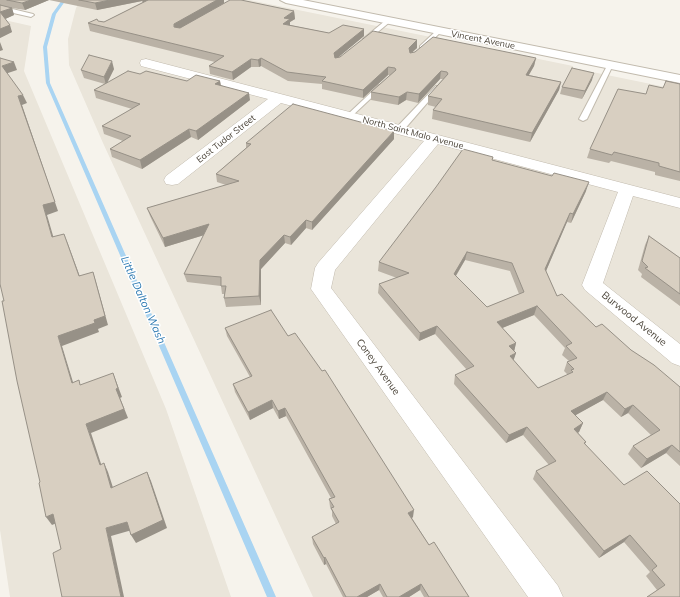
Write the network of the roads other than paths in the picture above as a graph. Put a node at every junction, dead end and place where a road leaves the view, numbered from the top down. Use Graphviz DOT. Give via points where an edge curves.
graph roads {
  1 [pos="286,0"];
  2 [pos="0,8"];
  3 [pos="31,15"];
  4 [pos="388,21"];
  5 [pos="439,31"];
  6 [pos="362,42"];
  7 [pos="415,54"];
  8 [pos="146,63"];
  9 [pos="610,65"];
  10 [pos="680,79"];
  11 [pos="386,81"];
  12 [pos="443,81"];
  13 [pos="280,97"];
  14 [pos="349,116"];
  15 [pos="584,119"];
  16 [pos="399,130"];
  17 [pos="434,139"];
  18 [pos="172,180"];
  19 [pos="627,190"];
  20 [pos="680,203"];
  21 [pos="680,357"];
  22 [pos="547,597"];
  1 -- 4 [label="street, Vincent Avenue"];
  2 -- 3 [label="lane"];
  4 -- 5 [label="street, Vincent Avenue"];
  4 -- 6 [label="lane"];
  5 -- 7 [label="lane"];
  5 -- 9 [label="street, Vincent Avenue"];
  8 -- 13 [label="street, North Saint Malo Avenue"];
  9 -- 10 [label="street, Vincent Avenue"];
  9 -- 15 [label="lane"];
  11 -- 14 [label="lane"];
  12 -- 16 [label="lane"];
  13 -- 14 [label="street, North Saint Malo Avenue"];
  13 -- 18 [label="street, East Tudor Street"];
  14 -- 16 [label="street, North Saint Malo Avenue"];
  16 -- 17 [label="street, North Saint Malo Avenue"];
  17 -- 19 [label="street, North Saint Malo Avenue"];
  17 -- 22 [label="street, Coney Avenue" via="325,268 321,289"];
  19 -- 20 [label="street, North Saint Malo Avenue"];
  19 -- 21 [label="street, Burwood Avenue" via="592,285"];
}
